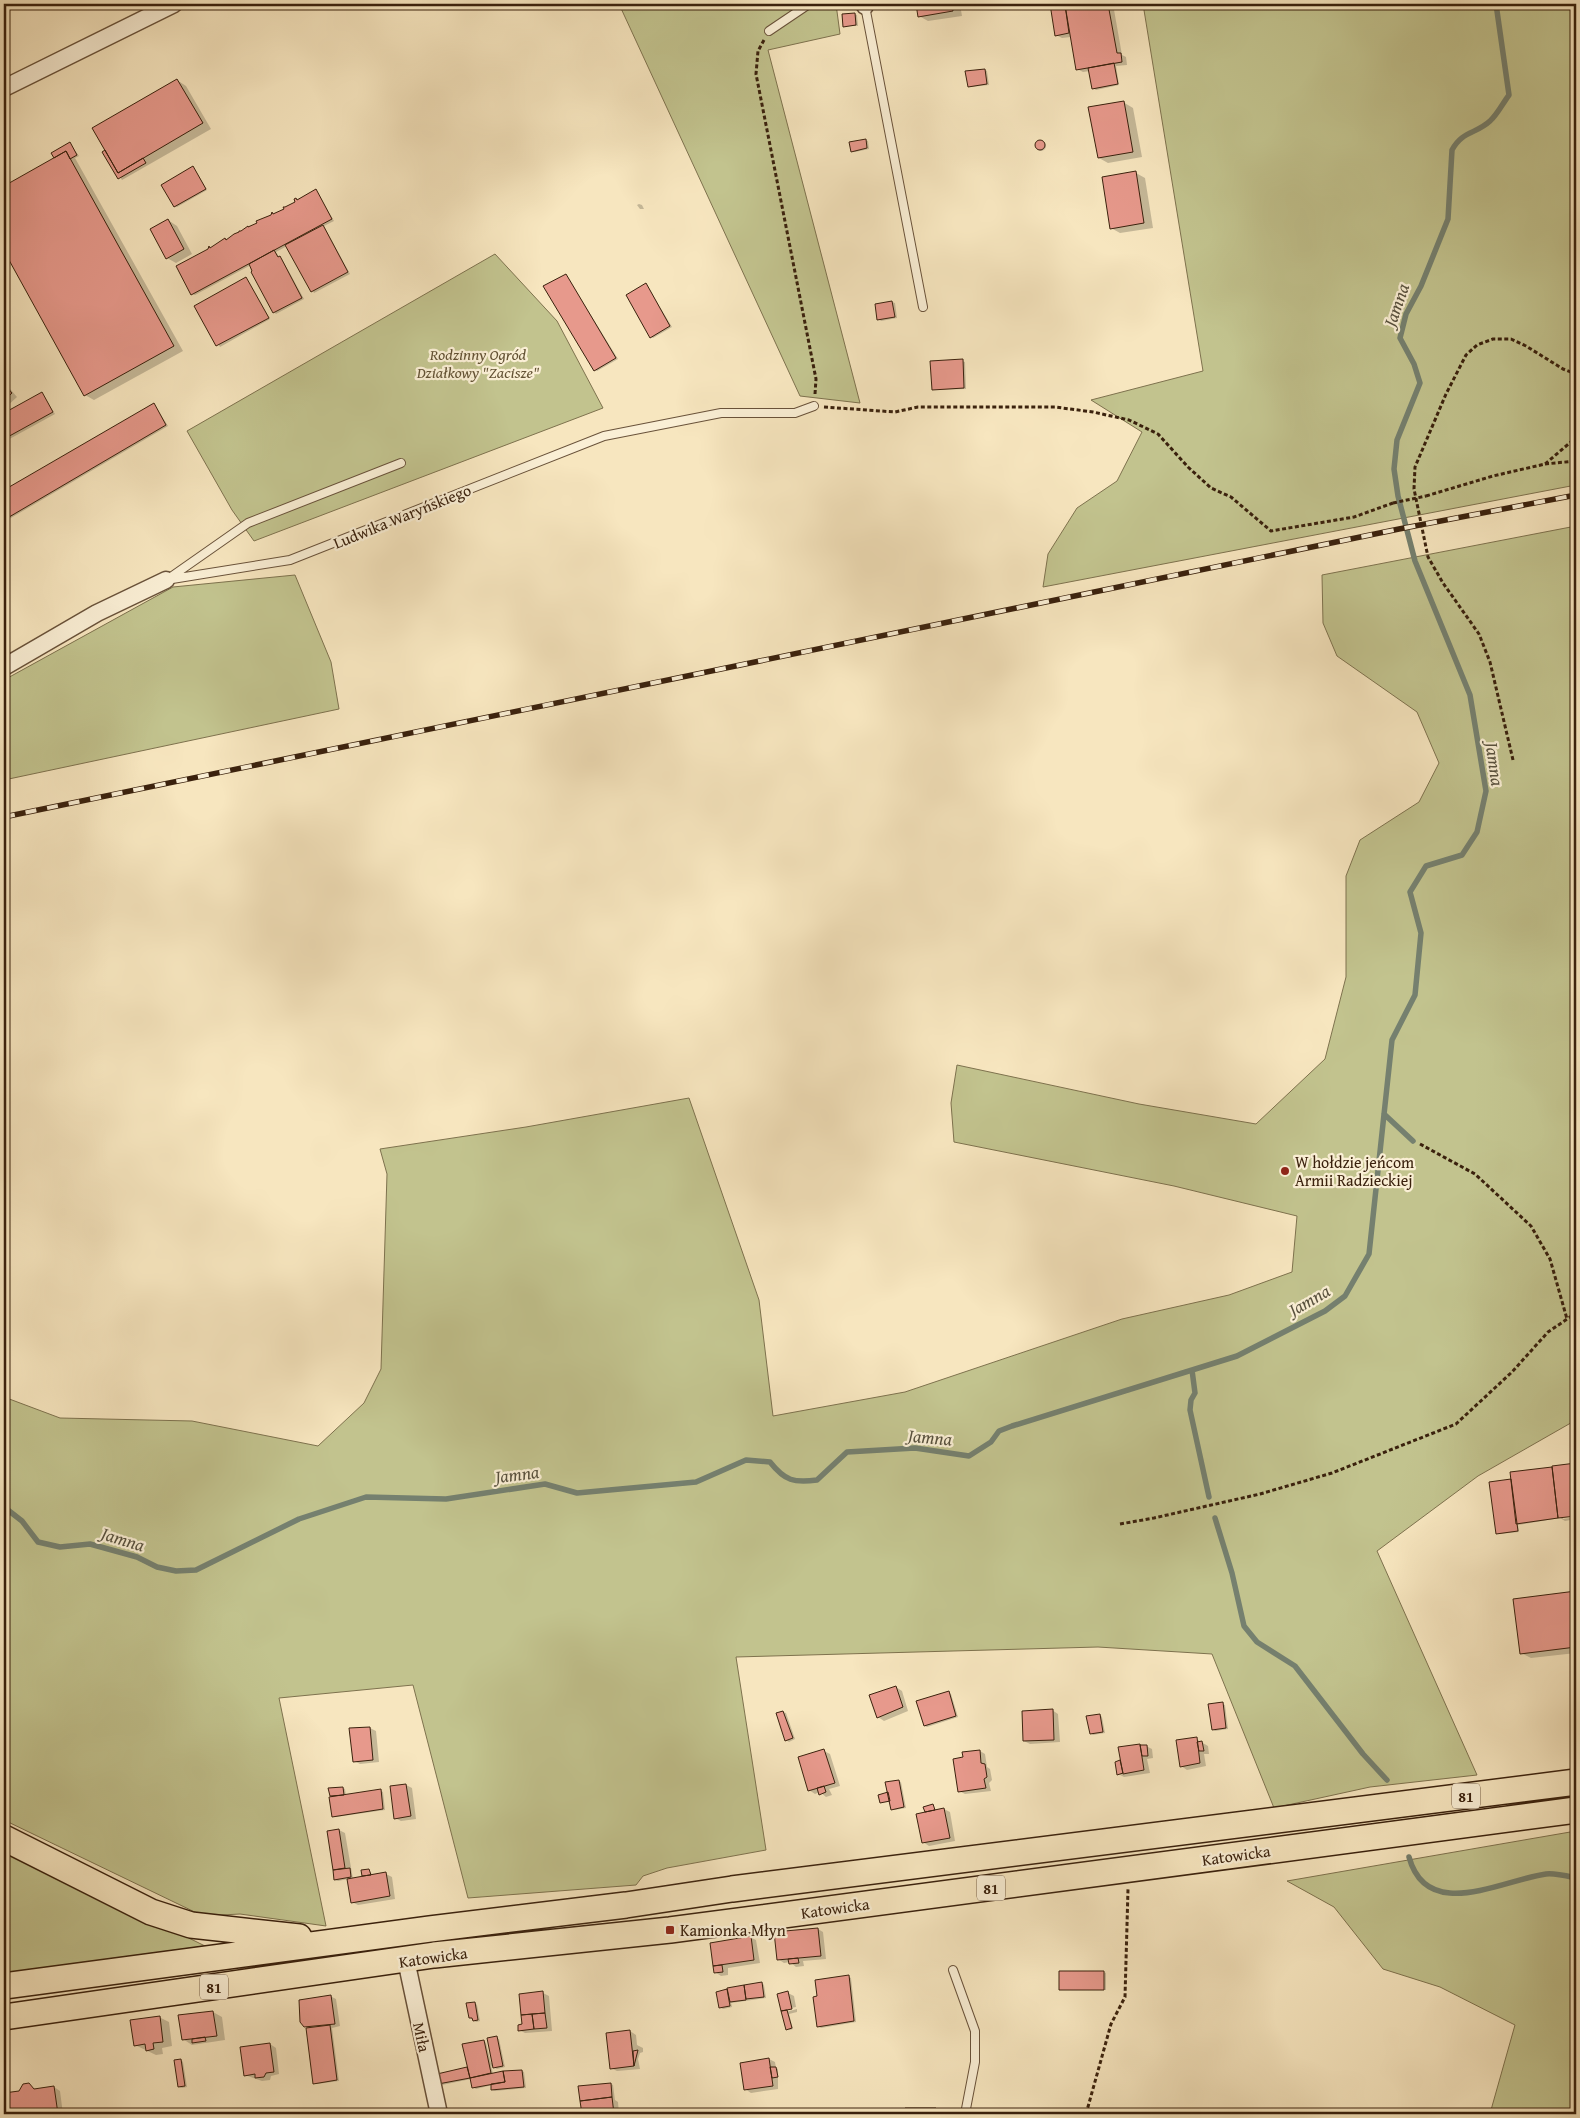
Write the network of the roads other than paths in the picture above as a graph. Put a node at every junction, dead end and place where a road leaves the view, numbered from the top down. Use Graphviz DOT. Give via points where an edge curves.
graph roads {
  1 [pos="174,4"];
  2 [pos="809,4"];
  3 [pos="864,5"];
  4 [pos="769,31"];
  5 [pos="4,88"];
  6 [pos="923,306"];
  7 [pos="814,406"];
  8 [pos="401,463"];
  9 [pos="166,580"];
  10 [pos="4,667"];
  11 [pos="1576,1782"];
  12 [pos="1576,1810"];
  13 [pos="4,1838"];
  14 [pos="334,1942"];
  15 [pos="406,1960"];
  16 [pos="953,1970"];
  17 [pos="4,1986"];
  18 [pos="4,2017"];
  19 [pos="439,2114"];
  20 [pos="965,2114"];
  1 -- 5 [label="street"];
  2 -- 4 [label="lane"];
  3 -- 6 [label="lane"];
  7 -- 9 [label="lane, Ludwika Waryńskiego" via="795,413 721,413 604,436 290,560"];
  8 -- 9 [label="lane" via="248,523"];
  9 -- 10 [label="street, Ludwika Waryńskiego" via="97,613"];
  11 -- 14 [label="main road, Katowicka / 81"];
  12 -- 15 [label="main road, Katowicka / 81" via="680,1929"];
  13 -- 14 [label="main road" via="151,1912 191,1925"];
  14 -- 17 [label="main road, Katowicka / 81"];
  15 -- 18 [label="main road, Katowicka / 81"];
  15 -- 19 [label="street, Miła"];
  16 -- 20 [label="lane" via="975,2031 975,2062"];
}
